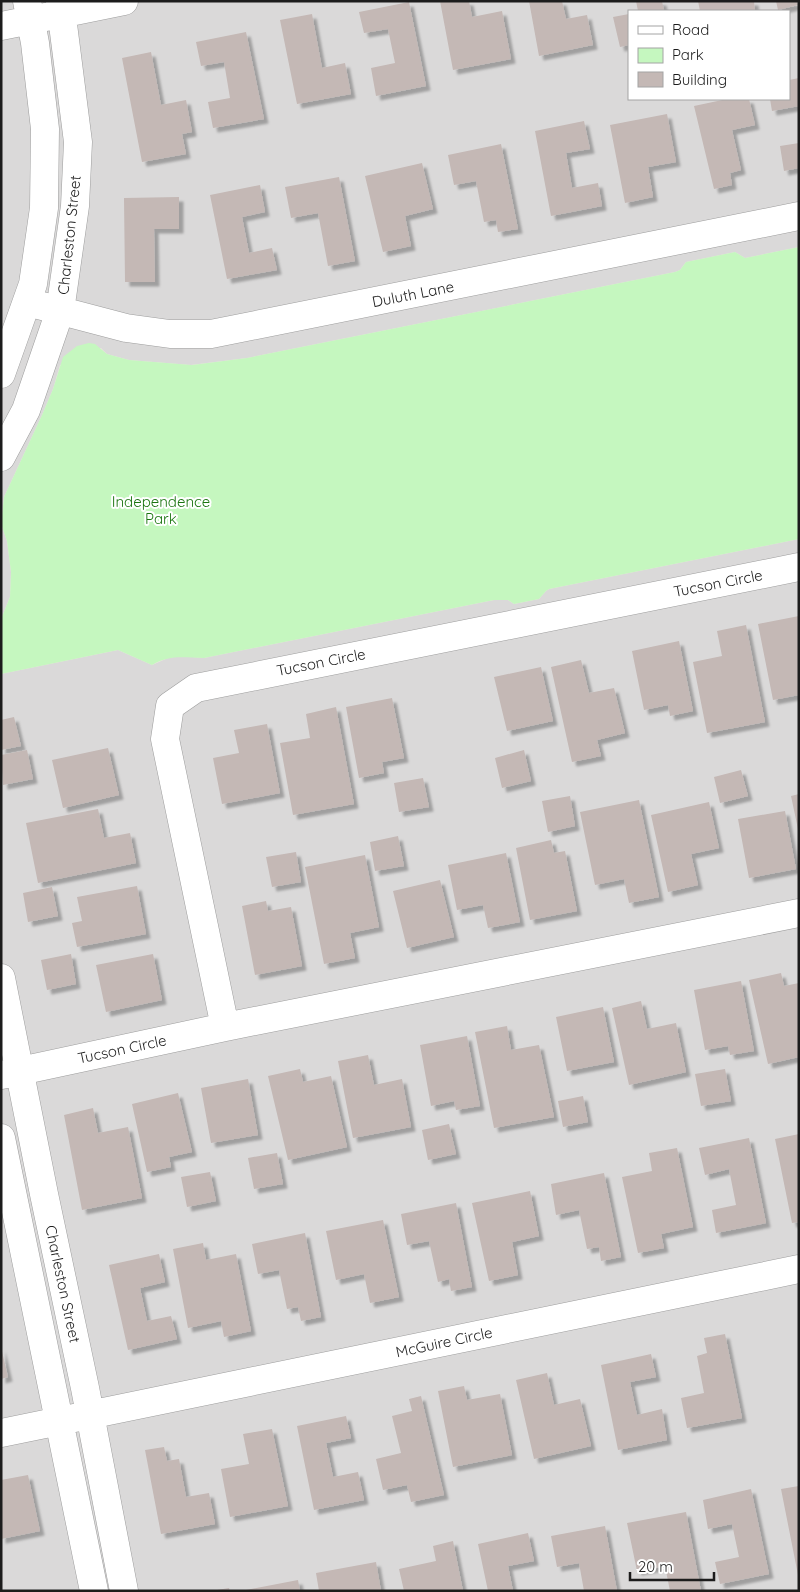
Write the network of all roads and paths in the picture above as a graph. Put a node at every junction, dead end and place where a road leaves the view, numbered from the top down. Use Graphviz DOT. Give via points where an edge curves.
graph roads {
  1 [pos="124,1"];
  2 [pos="61,8"];
  3 [pos="29,11"];
  4 [pos="1,26"];
  5 [pos="799,216"];
  6 [pos="28,302"];
  7 [pos="60,311"];
  8 [pos="1,374"];
  9 [pos="1,457"];
  10 [pos="799,566"];
  11 [pos="799,913"];
  12 [pos="1,978"];
  13 [pos="225,1027"];
  14 [pos="10,1073"];
  15 [pos="1,1138"];
  16 [pos="799,1269"];
  17 [pos="90,1414"];
  18 [pos="59,1421"];
  19 [pos="1,1433"];
  20 [pos="94,1591"];
  21 [pos="124,1591"];
  1 -- 2 [label="street"];
  2 -- 3 [label="street"];
  2 -- 7 [label="street, Charleston Street" via="78,142 76,206"];
  3 -- 4 [label="street"];
  3 -- 6 [label="street, Charleston Street" via="45,128 44,208"];
  5 -- 7 [label="street, Duluth Lane" via="211,334 170,334 126,328"];
  6 -- 7 [label="street, Duluth Lane"];
  6 -- 8 [label="street, Charleston Street"];
  7 -- 9 [label="street, Charleston Street" via="26,410"];
  10 -- 13 [label="street, Tucson Circle" via="196,688 170,706 165,739"];
  11 -- 13 [label="street, Tucson Circle"];
  12 -- 14 [label="street, Charleston Street"];
  13 -- 14 [label="street, Tucson Circle"];
  14 -- 17 [label="street, Charleston Street"];
  15 -- 18 [label="street, Charleston Street"];
  16 -- 17 [label="street, McGuire Circle"];
  17 -- 18 [label="street, McGuire Circle"];
  17 -- 21 [label="street, Charleston Street"];
  18 -- 19 [label="street, McGuire Circle"];
  18 -- 20 [label="street, Charleston Street"];
}
